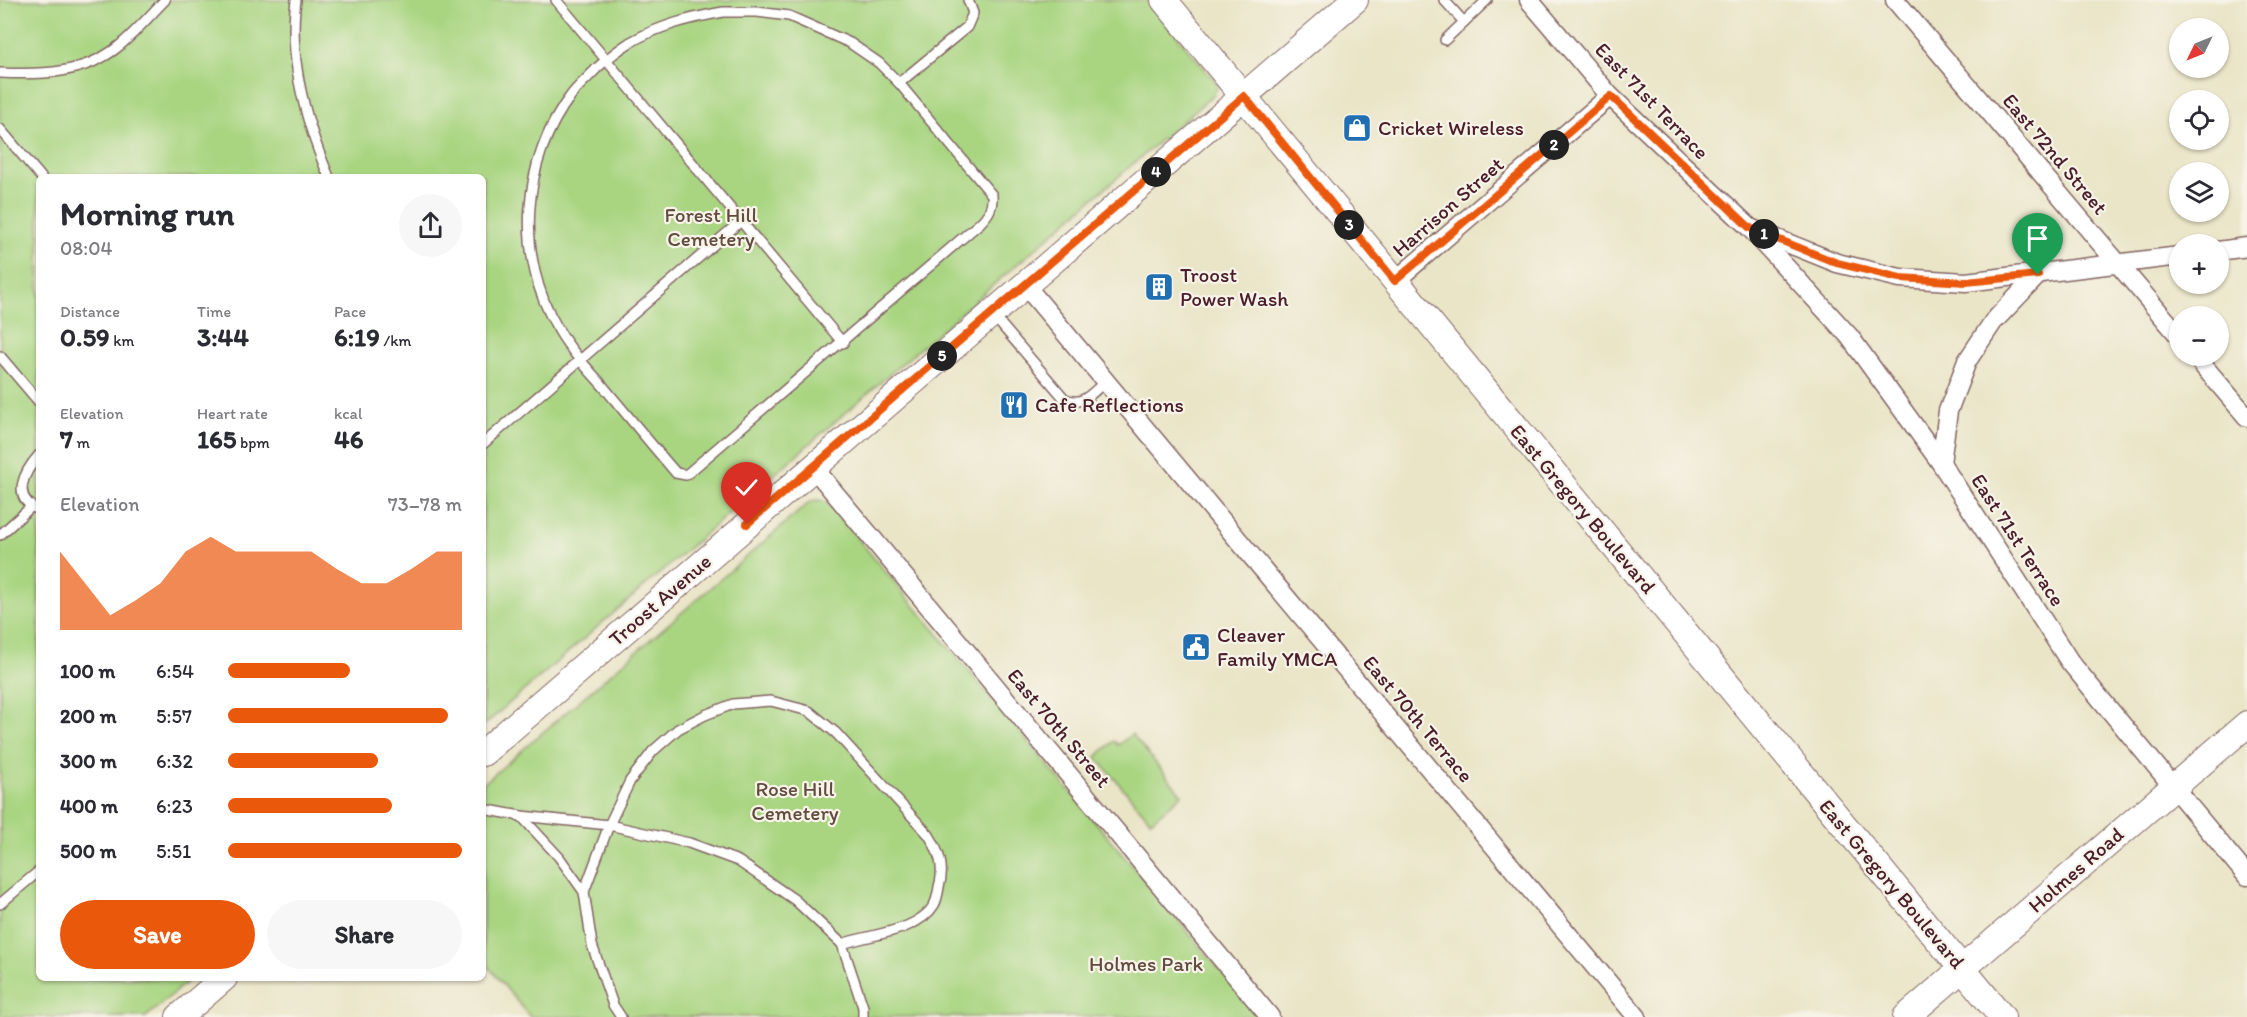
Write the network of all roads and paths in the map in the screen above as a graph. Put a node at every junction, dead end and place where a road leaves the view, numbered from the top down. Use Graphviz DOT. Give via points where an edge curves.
graph roads {
  1 [pos="165,0"];
  2 [pos="296,0"];
  3 [pos="556,0"];
  4 [pos="968,0"];
  5 [pos="1164,0"];
  6 [pos="1355,0"];
  7 [pos="1444,0"];
  8 [pos="1487,0"];
  9 [pos="1530,0"];
  10 [pos="1895,0"];
  11 [pos="1464,22"];
  12 [pos="1445,40"];
  13 [pos="606,60"];
  14 [pos="0,73"];
  15 [pos="899,83"];
  16 [pos="1244,96"];
  17 [pos="1611,96"];
  18 [pos="0,129"];
  19 [pos="38,174"];
  20 [pos="328,174"];
  21 [pos="741,221"];
  22 [pos="1750,228"];
  23 [pos="2247,247"];
  24 [pos="2229,249"];
  25 [pos="2169,257"];
  26 [pos="2118,264"];
  27 [pos="2038,275"];
  28 [pos="1395,281"];
  29 [pos="1025,285"];
  30 [pos="992,314"];
  31 [pos="2169,324"];
  32 [pos="843,343"];
  33 [pos="0,356"];
  34 [pos="581,360"];
  35 [pos="2204,366"];
  36 [pos="1106,381"];
  37 [pos="36,398"];
  38 [pos="2247,417"];
  39 [pos="486,441"];
  40 [pos="36,459"];
  41 [pos="1941,463"];
  42 [pos="813,467"];
  43 [pos="35,508"];
  44 [pos="0,535"];
  45 [pos="2247,724"];
  46 [pos="486,750"];
  47 [pos="2172,788"];
  48 [pos="486,809"];
  49 [pos="521,816"];
  50 [pos="609,825"];
  51 [pos="36,874"];
  52 [pos="2247,876"];
  53 [pos="584,892"];
  54 [pos="0,904"];
  55 [pos="842,944"];
  56 [pos="1961,968"];
  57 [pos="220,981"];
  58 [pos="178,1017"];
  59 [pos="621,1017"];
  60 [pos="863,1017"];
  61 [pos="1270,1017"];
  62 [pos="1637,1017"];
  63 [pos="1906,1017"];
  64 [pos="2002,1017"];
  1 -- 14 [label="lane" via="119,47 99,59 75,69 48,73"];
  2 -- 20 [label="lane" via="297,71 306,113"];
  3 -- 13 [label="lane"];
  4 -- 15 [label="lane" via="973,13 968,27"];
  5 -- 16 [label="main road, East Gregory Boulevard"];
  6 -- 16 [label="main road, Troost Avenue"];
  7 -- 11 [label="lane"];
  8 -- 11 [label="lane"];
  9 -- 17 [label="street, East 71st Terrace"];
  10 -- 26 [label="street, East 72nd Street"];
  11 -- 12 [label="lane"];
  13 -- 15 [label="lane" via="628,44 688,19 723,12 757,12 789,16 850,43"];
  13 -- 21 [label="lane"];
  13 -- 34 [label="lane" via="572,94 554,123 540,155 529,212 529,241 536,274 558,329"];
  15 -- 32 [label="lane" via="992,195 993,205 988,216"];
  16 -- 28 [label="main road, East Gregory Boulevard"];
  16 -- 29 [label="main road, Troost Avenue"];
  17 -- 22 [label="street, East 71st Terrace"];
  17 -- 28 [label="street, Harrison Street"];
  18 -- 19 [label="lane"];
  21 -- 32 [label="lane"];
  21 -- 34 [label="lane"];
  22 -- 27 [label="street, East 71st Terrace" via="1837,263 1900,278 1966,282"];
  22 -- 41 [label="street, East 71st Terrace" via="1849,336"];
  23 -- 24 [label="street"];
  25 -- 26 [label="street, East 71st Terrace"];
  26 -- 27 [label="street, East 71st Terrace"];
  26 -- 31 [label="street, East 72nd Street"];
  27 -- 41 [label="street" via="1993,322 1967,361 1948,411"];
  28 -- 56 [label="main road, East Gregory Boulevard"];
  29 -- 30 [label="main road, Troost Avenue"];
  29 -- 36 [label="street, East 70th Terrace"];
  30 -- 36 [label="lane" via="1064,398 1080,402"];
  30 -- 42 [label="main road, Troost Avenue"];
  32 -- 34 [label="lane" via="686,476 676,473"];
  33 -- 37 [label="lane"];
  34 -- 39 [label="lane"];
  35 -- 38 [label="street"];
  36 -- 62 [label="street, East 70th Terrace"];
  40 -- 43 [label="lane" via="23,478 22,494"];
  41 -- 47 [label="street, East 71st Terrace" via="2070,662"];
  42 -- 46 [label="main road, Troost Avenue"];
  42 -- 61 [label="street, East 70th Street"];
  43 -- 44 [label="lane"];
  45 -- 47 [label="main road, Holmes Road"];
  47 -- 52 [label="street, East 71st Terrace"];
  47 -- 56 [label="main road, Holmes Road"];
  48 -- 49 [label="lane"];
  49 -- 50 [label="lane"];
  49 -- 53 [label="lane" via="559,857"];
  50 -- 53 [label="lane"];
  50 -- 55 [label="lane" via="689,843 738,861 795,900"];
  50 -- 55 [label="lane" via="630,781 653,751 678,729 733,704 771,701 809,711 836,733 928,835 940,854 942,876 935,904 923,917 898,930"];
  51 -- 54 [label="lane"];
  53 -- 59 [label="lane" via="592,945"];
  55 -- 60 [label="lane"];
  56 -- 63 [label="main road, Holmes Road"];
  56 -- 64 [label="main road, East Gregory Boulevard"];
  57 -- 58 [label="main road"];
}
